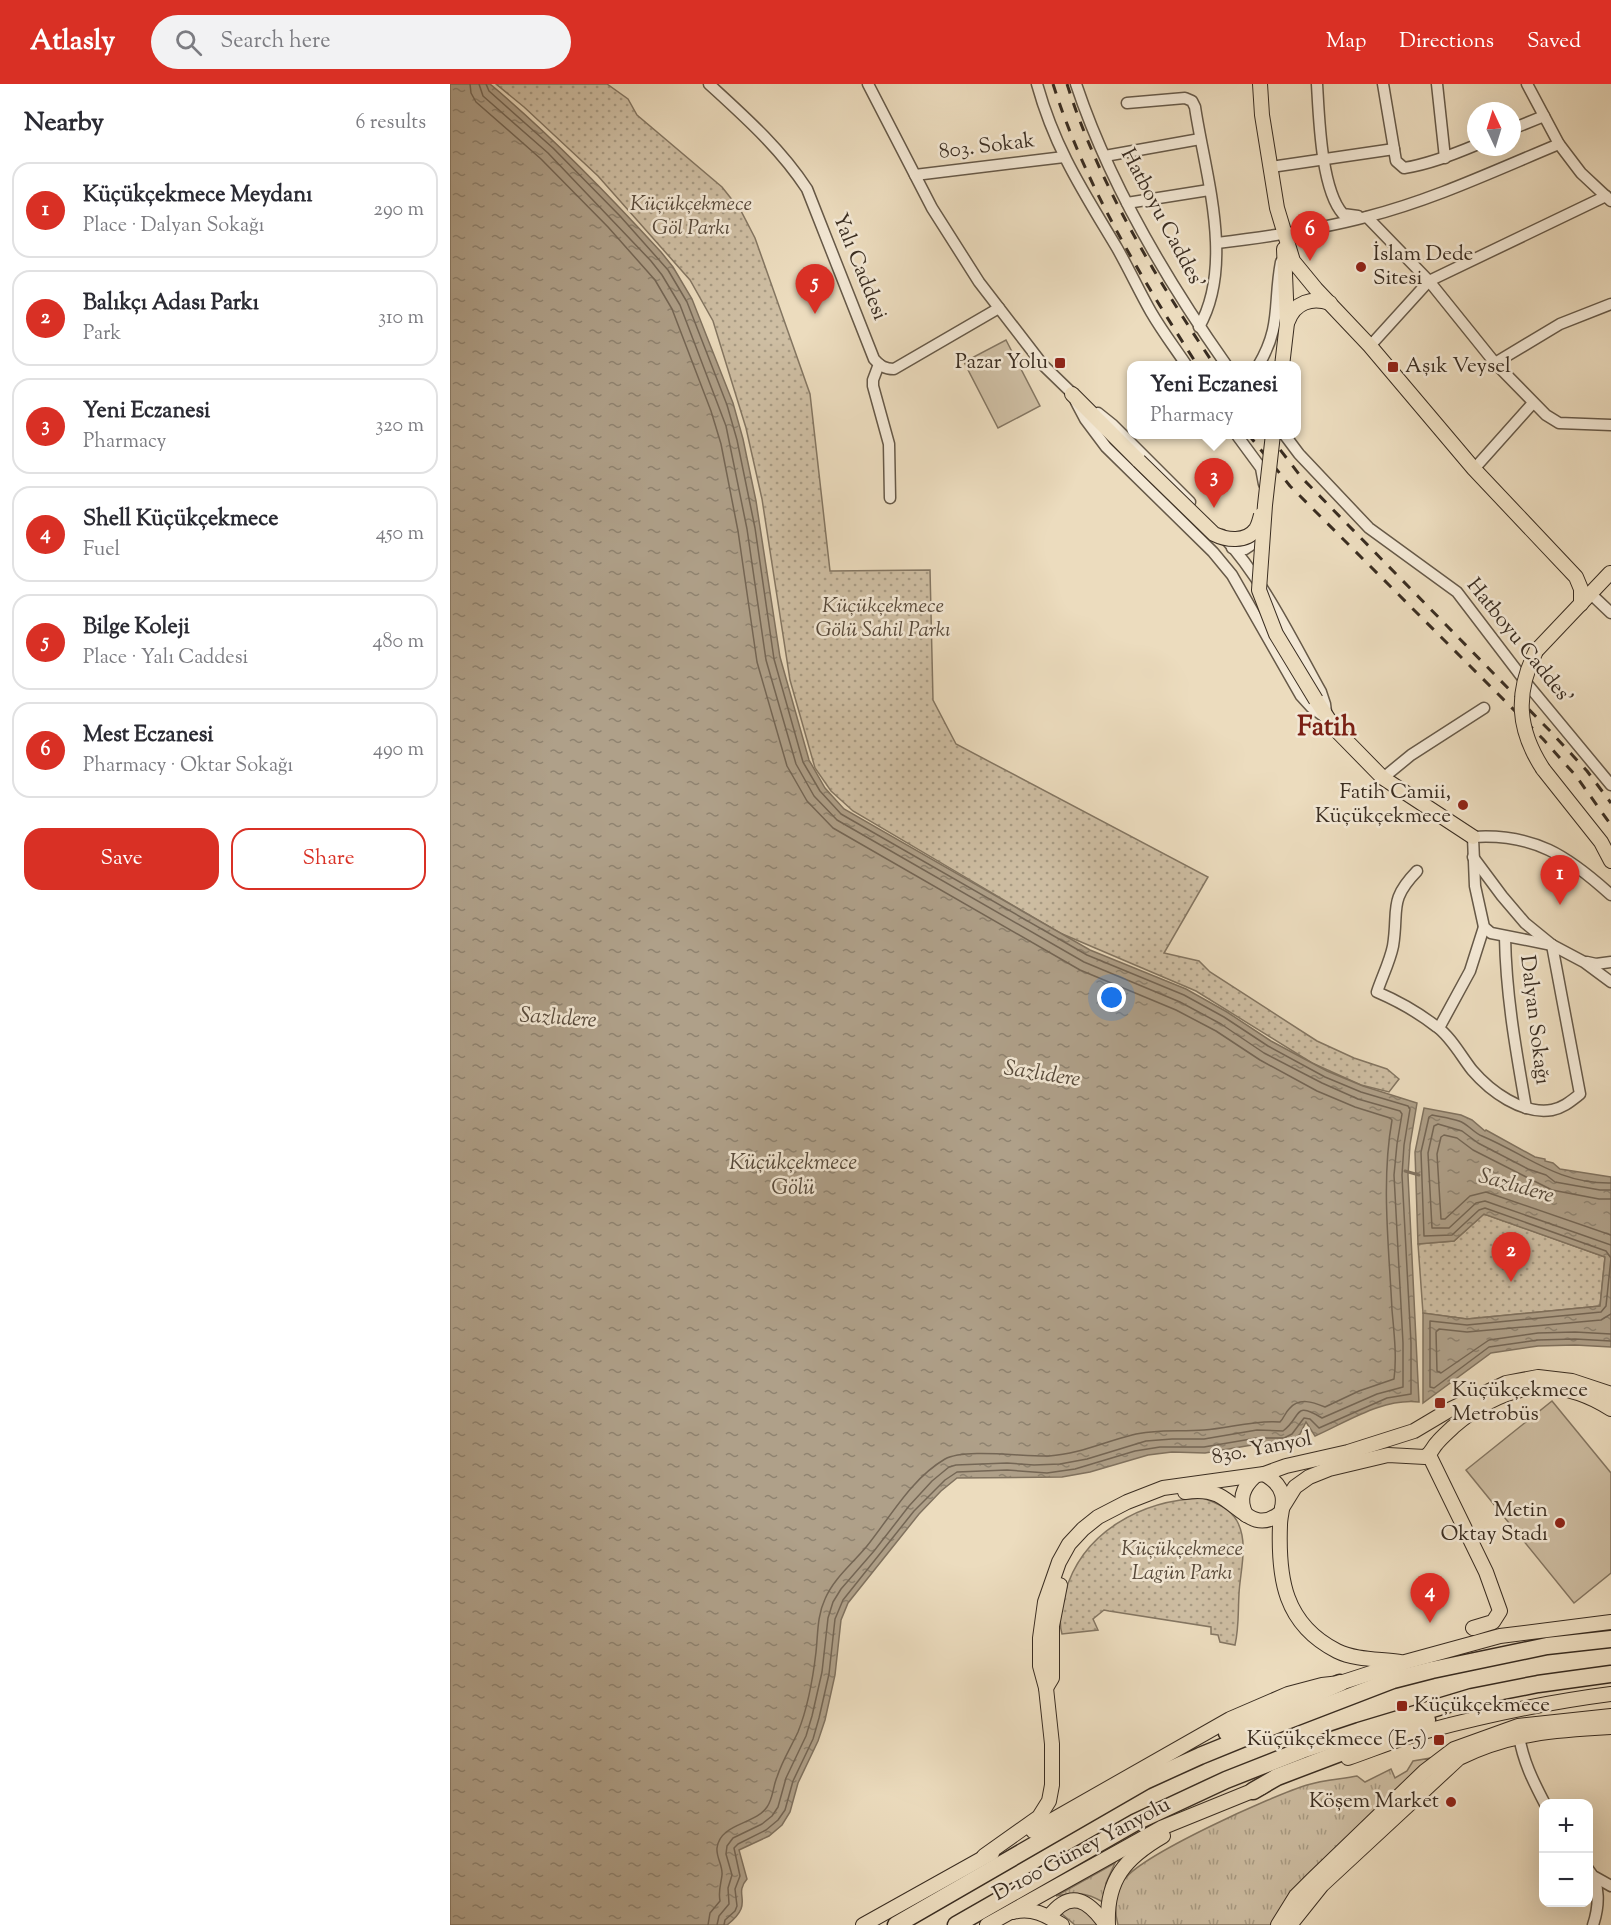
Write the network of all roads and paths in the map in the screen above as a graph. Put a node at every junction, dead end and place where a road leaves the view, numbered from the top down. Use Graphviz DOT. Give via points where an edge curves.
graph roads {
  1 [pos="709,84"];
  2 [pos="868,84"];
  3 [pos="1037,84"];
  4 [pos="1076,84"];
  5 [pos="1260,84"];
  6 [pos="1317,84"];
  7 [pos="1383,84"];
  8 [pos="1437,84"];
  9 [pos="1527,84"];
  10 [pos="1127,103"];
  11 [pos="1544,116"];
  12 [pos="1521,125"];
  13 [pos="1200,139"];
  14 [pos="1560,144"];
  15 [pos="1394,149"];
  16 [pos="1467,149"];
  17 [pos="1105,156"];
  18 [pos="1064,157"];
  19 [pos="1445,158"];
  20 [pos="1323,160"];
  21 [pos="1271,167"];
  22 [pos="915,175"];
  23 [pos="1209,190"];
  24 [pos="1608,198"];
  25 [pos="1127,203"];
  26 [pos="1367,217"];
  27 [pos="1286,235"];
  28 [pos="1217,243"];
  29 [pos="1284,254"];
  30 [pos="1428,281"];
  31 [pos="1331,303"];
  32 [pos="1611,304"];
  33 [pos="999,308"];
  34 [pos="1287,323"];
  35 [pos="1199,327"];
  36 [pos="1370,346"];
  37 [pos="1184,361"];
  38 [pos="1223,361"];
  39 [pos="1261,361"];
  40 [pos="1283,361"];
  41 [pos="1495,363"];
  42 [pos="879,364"];
  43 [pos="1072,394"];
  44 [pos="1533,403"];
  45 [pos="1611,425"];
  46 [pos="1239,439"];
  47 [pos="1273,439"];
  48 [pos="1287,439"];
  49 [pos="1474,469"];
  50 [pos="890,498"];
  51 [pos="1265,505"];
  52 [pos="1260,532"];
  53 [pos="1232,548"];
  54 [pos="1610,573"];
  55 [pos="1576,577"];
  56 [pos="1255,580"];
  57 [pos="1591,594"];
  58 [pos="1581,604"];
  59 [pos="1611,613"];
  60 [pos="1484,708"];
  61 [pos="1326,718"];
  62 [pos="1383,778"];
  63 [pos="1611,785"];
  64 [pos="1473,837"];
  65 [pos="1473,857"];
  66 [pos="1611,861"];
  67 [pos="1417,871"];
  68 [pos="1611,895"];
  69 [pos="1484,927"];
  70 [pos="1505,937"];
  71 [pos="1552,945"];
  72 [pos="1584,962"];
  73 [pos="1611,962"];
  74 [pos="1611,982"];
  75 [pos="1439,1028"];
  76 [pos="1526,1107"];
  77 [pos="1611,1394"];
  78 [pos="1611,1409"];
  79 [pos="1414,1431"];
  80 [pos="1432,1450"];
  81 [pos="1412,1456"];
  82 [pos="1260,1475"];
  83 [pos="1281,1510"];
  84 [pos="1246,1515"];
  85 [pos="1611,1622"];
  86 [pos="1473,1628"];
  87 [pos="1611,1639"];
  88 [pos="1046,1642"];
  89 [pos="1405,1662"];
  90 [pos="1611,1674"];
  91 [pos="1340,1683"];
  92 [pos="1611,1694"];
  93 [pos="1472,1697"];
  94 [pos="1611,1716"];
  95 [pos="1611,1727"];
  96 [pos="1519,1736"];
  97 [pos="1253,1791"];
  98 [pos="1543,1799"];
  99 [pos="1110,1800"];
  100 [pos="1180,1822"];
  101 [pos="984,1856"];
  102 [pos="1593,1874"];
  103 [pos="1593,1879"];
  104 [pos="1611,1886"];
  105 [pos="1002,1915"];
  106 [pos="1047,1921"];
  107 [pos="863,1925"];
  108 [pos="896,1925"];
  109 [pos="957,1925"];
  110 [pos="987,1925"];
  111 [pos="1062,1925"];
  112 [pos="1107,1925"];
  113 [pos="1278,1925"];
  114 [pos="1290,1925"];
  115 [pos="1593,1925"];
  1 -- 42 [label="street, Yalı Caddesi" via="768,138 807,189"];
  2 -- 22 [label="street"];
  3 -- 18 [label="street"];
  4 -- 17 [label="street, Hatboyu Caddes'"];
  5 -- 21 [label="main road"];
  6 -- 20 [label="street"];
  7 -- 15 [label="street"];
  8 -- 19 [label="street"];
  9 -- 11 [label="street"];
  10 -- 13 [label="street" via="1189,99 1195,107"];
  11 -- 12 [label="street"];
  11 -- 14 [label="street"];
  13 -- 17 [label="street"];
  13 -- 23 [label="street"];
  14 -- 24 [label="street" via="1581,173"];
  14 -- 26 [label="street" via="1456,187"];
  15 -- 19 [label="street" via="1396,161 1404,168"];
  15 -- 20 [label="street"];
  16 -- 19 [label="street"];
  17 -- 25 [label="street, Hatboyu Caddes'"];
  18 -- 22 [label="street, 803. Sokak"];
  18 -- 37 [label="street" via="1152,314"];
  20 -- 21 [label="street"];
  20 -- 26 [label="street" via="1338,208 1343,214"];
  21 -- 27 [label="main road"];
  22 -- 33 [label="street" via="960,253"];
  23 -- 25 [label="street"];
  23 -- 28 [label="street"];
  24 -- 30 [label="street"];
  25 -- 35 [label="street, Hatboyu Caddes'"];
  26 -- 27 [label="street"];
  26 -- 30 [label="street"];
  27 -- 28 [label="street"];
  27 -- 29 [label="main road"];
  27 -- 31 [label="main road" via="1293,261"];
  28 -- 35 [label="street" via="1213,286"];
  29 -- 34 [label="main road"];
  29 -- 39 [label="street" via="1278,275 1275,325"];
  30 -- 36 [label="street"];
  30 -- 41 [label="street"];
  31 -- 34 [label="main road" via="1303,303 1291,312"];
  31 -- 36 [label="main road"];
  32 -- 41 [label="street" via="1560,324"];
  33 -- 42 [label="street" via="894,369"];
  33 -- 43 [label="street" via="1043,365"];
  34 -- 40 [label="main road"];
  35 -- 38 [label="street, Hatboyu Caddes'"];
  36 -- 49 [label="main road"];
  41 -- 44 [label="street"];
  42 -- 50 [label="street" via="873,386 889,444"];
  43 -- 51 [label="main road, bridge" via="1214,534 1234,540 1242,538 1256,530"];
  43 -- 53 [label="street" via="1113,425"];
  43 -- 61 [label="street" via="1106,447 1223,562 1301,696"];
  44 -- 45 [label="street" via="1559,423"];
  44 -- 49 [label="street"];
  46 -- 52 [label="street" via="1261,468 1265,491"];
  47 -- 51 [label="main road, bridge"];
  48 -- 63 [label="street, Hatboyu Caddes'" via="1369,528 1457,592"];
  49 -- 55 [label="main road"];
  51 -- 61 [label="main road, bridge" via="1259,590 1276,634"];
  52 -- 53 [label="street" via="1245,549"];
  52 -- 56 [label="street"];
  53 -- 56 [label="street"];
  54 -- 55 [label="main road" via="1594,578"];
  54 -- 57 [label="main road"];
  55 -- 58 [label="main road"];
  56 -- 61 [label="street" via="1321,692"];
  57 -- 58 [label="main road"];
  57 -- 59 [label="street"];
  58 -- 66 [label="main road, bridge" via="1536,651 1526,671 1520,698 1531,751 1601,842"];
  60 -- 62 [label="street"];
  61 -- 62 [label="main road"];
  62 -- 64 [label="main road"];
  64 -- 65 [label="street"];
  64 -- 68 [label="street" via="1505,836 1536,843 1576,867"];
  65 -- 69 [label="street"];
  65 -- 71 [label="street" via="1511,908"];
  67 -- 75 [label="street" via="1402,886 1396,900 1392,947 1377,992"];
  69 -- 70 [label="street"];
  69 -- 75 [label="street" via="1470,971"];
  70 -- 71 [label="street"];
  70 -- 76 [label="street, Dalyan Sokağı" via="1509,1002"];
  71 -- 72 [label="street"];
  71 -- 76 [label="street" via="1580,1094 1567,1105 1551,1110"];
  72 -- 73 [label="street"];
  72 -- 74 [label="street"];
  75 -- 76 [label="street" via="1494,1092"];
  77 -- 79 [label="main road, 830. Yanyol" via="1572,1381 1538,1377 1506,1383"];
  78 -- 80 [label="main road" via="1580,1392 1550,1386 1526,1388 1474,1411"];
  79 -- 80 [label="main road" via="1428,1432 1433,1439"];
  79 -- 81 [label="main road" via="1406,1441"];
  79 -- 82 [label="main road, 830. Yanyol"];
  80 -- 81 [label="main road, 830. Yanyol" via="1421,1458"];
  80 -- 86 [label="main road" via="1500,1611 1493,1622"];
  81 -- 83 [label="main road, 830. Yanyol" via="1388,1455 1309,1477 1295,1488"];
  82 -- 83 [label="main road" via="1270,1477 1281,1489"];
  82 -- 84 [label="main road" via="1246,1485 1241,1496"];
  82 -- 88 [label="main road, 830. Yanyol" via="1163,1488 1098,1517 1069,1544 1059,1562 1045,1602"];
  83 -- 84 [label="main road" via="1273,1519 1264,1521"];
  83 -- 89 [label="main road" via="1280,1574 1299,1620 1337,1651 1359,1658"];
  84 -- 88 [label="main road, 830. Yanyol" via="1219,1496 1192,1491 1148,1501 1104,1522 1088,1534 1065,1569"];
  85 -- 89 [label="main road" via="1500,1636"];
  87 -- 99 [label="highway" via="1516,1652 1394,1680 1200,1756"];
  88 -- 101 [label="main road, 830. Yanyol" via="1052,1678 1046,1688 1052,1744 1049,1801 1039,1817"];
  89 -- 91 [label="main road"];
  90 -- 93 [label="highway"];
  91 -- 99 [label="highway" via="1188,1752 1151,1771"];
  91 -- 101 [label="main road" via="1288,1694 1230,1719"];
  92 -- 97 [label="main road, D-100 Güney Yanyolu" via="1524,1708 1424,1732"];
  93 -- 97 [label="highway" via="1452,1711 1277,1777"];
  93 -- 109 [label="highway" via="1302,1750 1175,1802"];
  94 -- 113 [label="main road" via="1518,1726 1454,1749 1425,1771 1313,1878"];
  95 -- 96 [label="main road"];
  96 -- 98 [label="street" via="1527,1768"];
  96 -- 114 [label="main road" via="1475,1750 1453,1763 1322,1884"];
  97 -- 100 [label="main road, D-100 Güney Yanyolu"];
  99 -- 108 [label="highway"];
  100 -- 105 [label="main road, D-100 Güney Yanyolu" via="1161,1828"];
  100 -- 112 [label="main road" via="1126,1862 1111,1894"];
  101 -- 107 [label="main road"];
  102 -- 104 [label="street"];
  103 -- 115 [label="street" via="1598,1911"];
  105 -- 106 [label="main road" via="1026,1910"];
  105 -- 110 [label="main road, D-100 Güney Yanyolu"];
  106 -- 111 [label="main road"];
  106 -- 112 [label="main road" via="1056,1907 1078,1900 1093,1907"];
}
